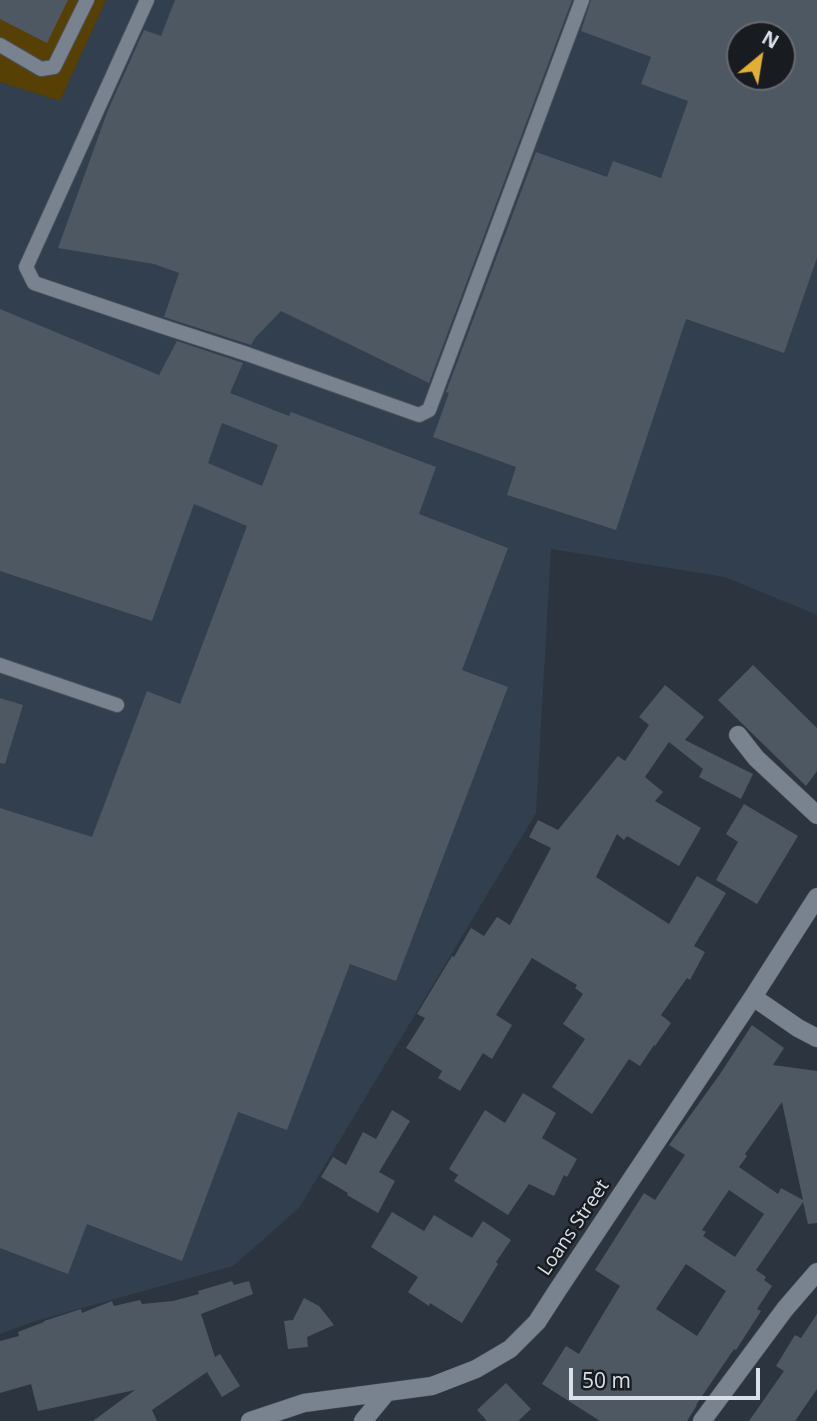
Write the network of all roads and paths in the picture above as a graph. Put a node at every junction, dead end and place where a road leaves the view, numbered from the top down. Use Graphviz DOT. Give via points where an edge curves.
graph roads {
  1 [pos="87,0"];
  2 [pos="147,0"];
  3 [pos="582,0"];
  4 [pos="0,45"];
  5 [pos="0,665"];
  6 [pos="117,705"];
  7 [pos="738,735"];
  8 [pos="817,816"];
  9 [pos="817,897"];
  10 [pos="753,997"];
  11 [pos="817,1038"];
  12 [pos="817,1272"];
  13 [pos="387,1392"];
  14 [pos="250,1421"];
  15 [pos="363,1421"];
  16 [pos="702,1421"];
  1 -- 4 [label="lane" via="54,67 41,69"];
  2 -- 3 [label="lane" via="26,267 33,283 419,415 429,410"];
  5 -- 6 [label="lane"];
  7 -- 8 [label="street"];
  9 -- 10 [label="street, Loans Street"];
  10 -- 11 [label="street"];
  10 -- 13 [label="street, Loans Street" via="537,1322 510,1349 476,1369 432,1386"];
  12 -- 16 [label="street"];
  13 -- 14 [label="street, Loans Street" via="304,1402"];
  13 -- 15 [label="street"];
}
